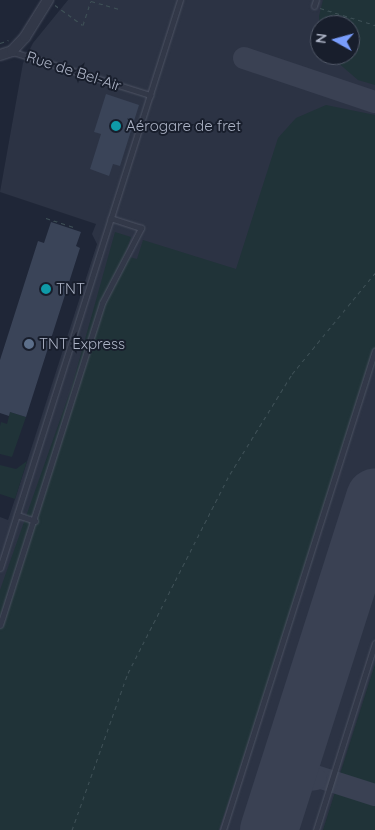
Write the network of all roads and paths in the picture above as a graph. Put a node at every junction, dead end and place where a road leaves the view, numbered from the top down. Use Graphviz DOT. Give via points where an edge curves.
graph roads {
  1 [pos="48,0"];
  2 [pos="180,0"];
  3 [pos="316,0"];
  4 [pos="314,6"];
  5 [pos="122,10"];
  6 [pos="375,25"];
  7 [pos="12,52"];
  8 [pos="0,55"];
  9 [pos="150,95"];
  10 [pos="46,218"];
  11 [pos="111,218"];
  12 [pos="74,227"];
  13 [pos="375,273"];
  14 [pos="375,350"];
  15 [pos="17,515"];
  16 [pos="35,521"];
  17 [pos="0,568"];
  18 [pos="0,625"];
  19 [pos="375,643"];
  20 [pos="72,830"];
  21 [pos="223,830"];
  22 [pos="316,830"];
  1 -- 5 [label="path" via="84,26 91,1"];
  1 -- 7 [label="street"];
  2 -- 9 [label="lane"];
  3 -- 4 [label="lane"];
  4 -- 6 [label="path"];
  7 -- 8 [label="street"];
  7 -- 9 [label="lane, Rue de Bel-Air"];
  9 -- 11 [label="lane"];
  10 -- 12 [label="path"];
  11 -- 15 [label="lane"];
  11 -- 16 [label="lane" via="141,228 102,303"];
  13 -- 20 [label="path" via="292,374 230,474 128,673"];
  14 -- 21 [label="lane"];
  15 -- 16 [label="lane"];
  15 -- 17 [label="lane"];
  16 -- 18 [label="lane"];
  19 -- 22 [label="lane"];
}
